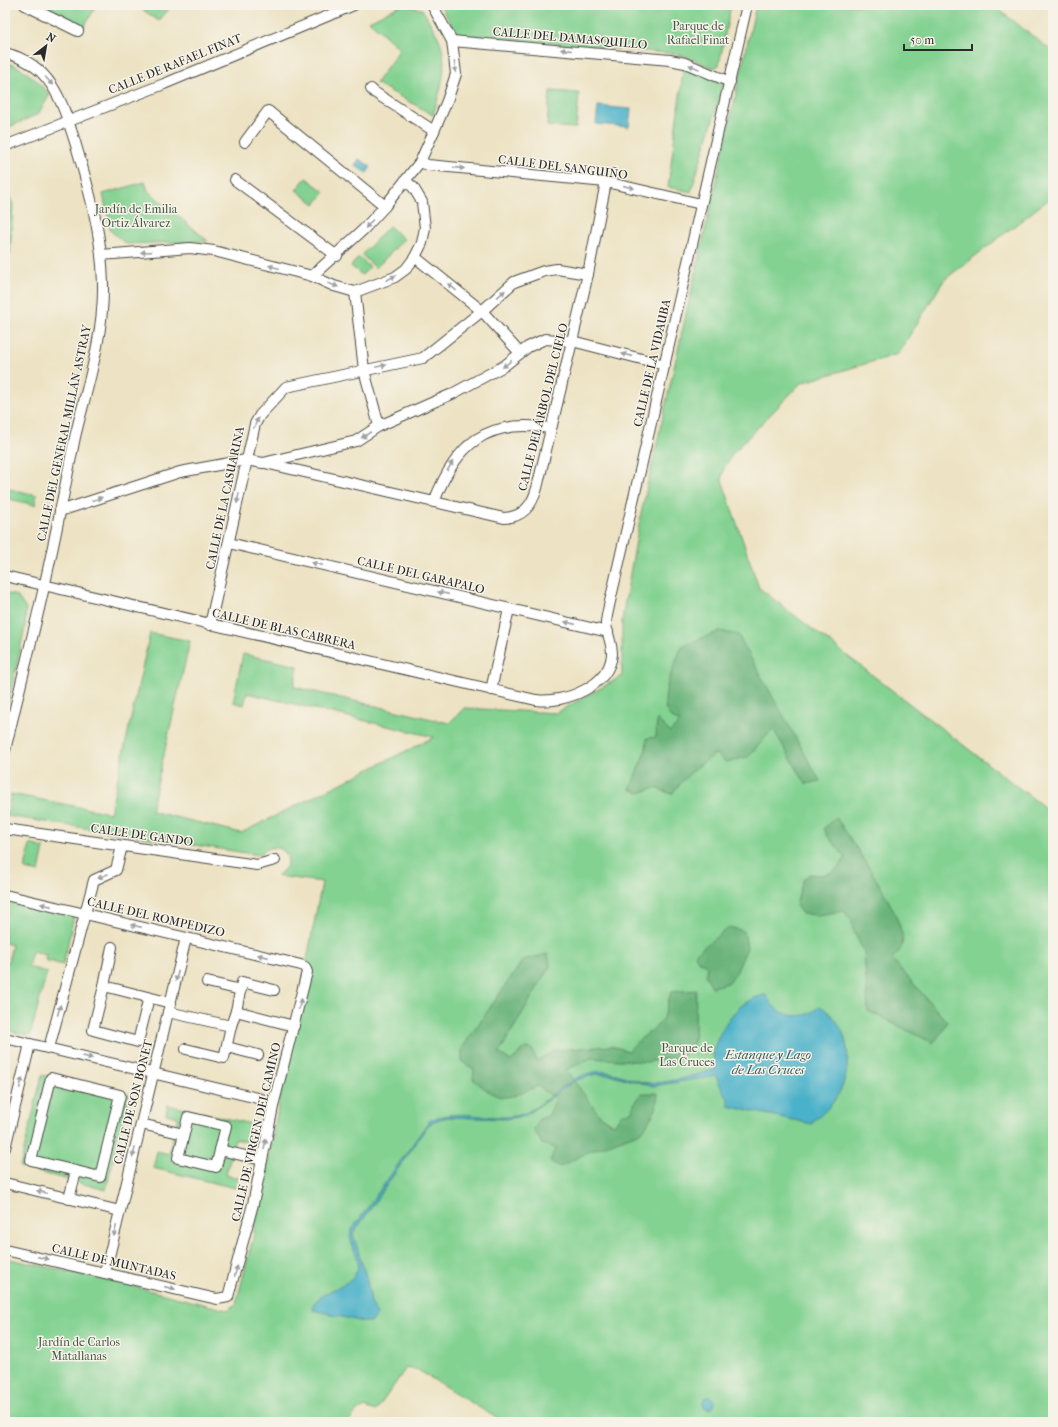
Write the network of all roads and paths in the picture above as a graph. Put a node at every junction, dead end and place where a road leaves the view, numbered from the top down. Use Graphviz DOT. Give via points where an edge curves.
graph roads {
  1 [pos="25,5"];
  2 [pos="354,5"];
  3 [pos="432,5"];
  4 [pos="747,5"];
  5 [pos="335,8"];
  6 [pos="78,31"];
  7 [pos="452,41"];
  8 [pos="5,53"];
  9 [pos="730,82"];
  10 [pos="371,89"];
  11 [pos="68,120"];
  12 [pos="434,131"];
  13 [pos="245,142"];
  14 [pos="5,146"];
  15 [pos="420,162"];
  16 [pos="235,180"];
  17 [pos="404,181"];
  18 [pos="606,182"];
  19 [pos="701,204"];
  20 [pos="384,206"];
  21 [pos="102,255"];
  22 [pos="337,256"];
  23 [pos="415,257"];
  24 [pos="588,274"];
  25 [pos="312,276"];
  26 [pos="355,292"];
  27 [pos="482,311"];
  28 [pos="572,342"];
  29 [pos="520,353"];
  30 [pos="665,365"];
  31 [pos="364,370"];
  32 [pos="379,426"];
  33 [pos="550,428"];
  34 [pos="308,453"];
  35 [pos="246,460"];
  36 [pos="263,463"];
  37 [pos="308,473"];
  38 [pos="434,502"];
  39 [pos="60,511"];
  40 [pos="229,543"];
  41 [pos="5,576"];
  42 [pos="44,585"];
  43 [pos="509,609"];
  44 [pos="210,625"];
  45 [pos="608,632"];
  46 [pos="491,690"];
  47 [pos="558,700"];
  48 [pos="5,750"];
  49 [pos="5,829"];
  50 [pos="122,846"];
  51 [pos="275,860"];
  52 [pos="5,896"];
  53 [pos="84,914"];
  54 [pos="186,938"];
  55 [pos="112,947"];
  56 [pos="301,965"];
  57 [pos="207,982"];
  58 [pos="104,986"];
  59 [pos="241,990"];
  60 [pos="274,990"];
  61 [pos="149,997"];
  62 [pos="169,1007"];
  63 [pos="236,1011"];
  64 [pos="231,1026"];
  65 [pos="294,1026"];
  66 [pos="5,1038"];
  67 [pos="30,1044"];
  68 [pos="227,1047"];
  69 [pos="49,1048"];
  70 [pos="186,1049"];
  71 [pos="258,1055"];
  72 [pos="154,1073"];
  73 [pos="274,1102"];
  74 [pos="141,1124"];
  75 [pos="184,1134"];
  76 [pos="5,1148"];
  77 [pos="220,1150"];
  78 [pos="262,1160"];
  79 [pos="76,1171"];
  80 [pos="5,1183"];
  81 [pos="69,1199"];
  82 [pos="120,1211"];
  83 [pos="5,1250"];
  84 [pos="105,1273"];
  85 [pos="217,1299"];
  1 -- 6 [label="street"];
  2 -- 5 [label="street, CALLE DE RAFAEL FINAT"];
  3 -- 7 [label="street"];
  4 -- 9 [label="street, CALLE DE LA VIDAUBA"];
  5 -- 11 [label="street, CALLE DE RAFAEL FINAT" via="164,84"];
  9 -- 7 [label="street, CALLE DEL DAMASQUILLO, one-way" via="685,63 670,60"];
  7 -- 12 [label="street, one-way" via="456,74"];
  8 -- 11 [label="street, CALLE DEL GENERAL MILLÁN ASTRAY, one-way" via="23,60 46,77 56,90"];
  9 -- 19 [label="street, CALLE DE LA VIDAUBA"];
  10 -- 12 [label="street"];
  11 -- 14 [label="street, CALLE DE RAFAEL FINAT"];
  11 -- 21 [label="street, CALLE DEL GENERAL MILLÁN ASTRAY" via="93,204"];
  12 -- 15 [label="street"];
  13 -- 20 [label="street" via="268,111"];
  15 -- 17 [label="street"];
  15 -- 18 [label="street, CALLE DEL SANGUIÑO, one-way" via="428,165"];
  16 -- 22 [label="street"];
  17 -- 20 [label="street"];
  17 -- 23 [label="street" via="413,187 422,202 425,228 422,243"];
  18 -- 19 [label="street, CALLE DEL SANGUIÑO, one-way"];
  18 -- 24 [label="street, CALLE DEL ÁRBOL DEL CIELO"];
  19 -- 30 [label="street, CALLE DE LA VIDAUBA"];
  20 -- 22 [label="street, one-way"];
  25 -- 21 [label="street, one-way" via="214,251 190,248"];
  21 -- 39 [label="street, CALLE DEL GENERAL MILLÁN ASTRAY" via="101,323"];
  22 -- 25 [label="street"];
  26 -- 23 [label="street, one-way" via="395,277 406,269"];
  27 -- 23 [label="street, one-way"];
  27 -- 24 [label="street, CALLE DE LA CASUARINA, one-way" via="514,282 531,275 557,269"];
  24 -- 28 [label="street, CALLE DEL ÁRBOL DEL CIELO"];
  25 -- 26 [label="street, one-way"];
  26 -- 31 [label="street"];
  27 -- 29 [label="street"];
  31 -- 27 [label="street, CALLE DE LA CASUARINA, one-way" via="423,358"];
  28 -- 29 [label="street" via="545,339"];
  30 -- 28 [label="street, one-way"];
  28 -- 33 [label="street, CALLE DEL ÁRBOL DEL CIELO"];
  29 -- 32 [label="street, one-way" via="504,366 452,394"];
  30 -- 45 [label="street, CALLE DE LA VIDAUBA" via="611,598 607,617"];
  31 -- 32 [label="street"];
  35 -- 31 [label="street, CALLE DE LA CASUARINA, one-way" via="257,419 286,387"];
  32 -- 34 [label="street, one-way" via="356,441"];
  38 -- 33 [label="street, one-way" via="442,480 454,459 467,445 510,426 531,425"];
  33 -- 38 [label="street, CALLE DEL ÁRBOL DEL CIELO" via="535,496 524,512 504,518"];
  34 -- 36 [label="street"];
  34 -- 37 [label="street" via="302,464"];
  35 -- 36 [label="street, CALLE DEL ÁRBOL DEL CIELO"];
  39 -- 35 [label="street, one-way" via="180,472"];
  35 -- 40 [label="street, CALLE DE LA CASUARINA, one-way"];
  36 -- 37 [label="street, CALLE DEL ÁRBOL DEL CIELO"];
  37 -- 38 [label="street, CALLE DEL ÁRBOL DEL CIELO"];
  39 -- 42 [label="street, CALLE DEL GENERAL MILLÁN ASTRAY"];
  43 -- 40 [label="street, CALLE DEL GARAPALO, one-way"];
  40 -- 44 [label="street, CALLE DE LA CASUARINA"];
  41 -- 42 [label="street, CALLE DE BLAS CABRERA"];
  42 -- 44 [label="street, CALLE DE BLAS CABRERA"];
  42 -- 48 [label="street, CALLE DEL GENERAL MILLÁN ASTRAY"];
  45 -- 43 [label="street, CALLE DEL GARAPALO, one-way"];
  43 -- 46 [label="street"];
  44 -- 46 [label="street, CALLE DE BLAS CABRERA"];
  45 -- 47 [label="street, CALLE DE LA VIDAUBA" via="612,653 606,672 590,686"];
  46 -- 47 [label="street, CALLE DE BLAS CABRERA" via="536,700"];
  49 -- 50 [label="street, CALLE DE GANDO"];
  50 -- 51 [label="street, CALLE DE GANDO" via="258,864"];
  50 -- 53 [label="street, one-way" via="116,870 94,880"];
  53 -- 52 [label="street, CALLE DEL ROMPEDIZO, one-way"];
  54 -- 53 [label="street, CALLE DEL ROMPEDIZO, one-way"];
  69 -- 53 [label="street, one-way"];
  56 -- 54 [label="street, CALLE DEL ROMPEDIZO, one-way"];
  54 -- 62 [label="street, CALLE DE SON BONET, one-way"];
  55 -- 58 [label="street"];
  65 -- 56 [label="street, CALLE DE VIRGEN DEL CAMINO, one-way" via="308,972"];
  57 -- 59 [label="street"];
  58 -- 61 [label="street"];
  58 -- 61 [label="street" via="93,1030 138,1042"];
  59 -- 60 [label="street" via="242,982"];
  59 -- 63 [label="street"];
  61 -- 62 [label="street"];
  62 -- 64 [label="street"];
  62 -- 72 [label="street, CALLE DE SON BONET"];
  63 -- 64 [label="street"];
  63 -- 65 [label="street"];
  64 -- 68 [label="street"];
  65 -- 73 [label="street, CALLE DE VIRGEN DEL CAMINO"];
  66 -- 67 [label="street"];
  67 -- 69 [label="street"];
  76 -- 67 [label="street, one-way"];
  68 -- 70 [label="street" via="224,1058"];
  68 -- 71 [label="street"];
  69 -- 72 [label="street, one-way"];
  72 -- 73 [label="street"];
  72 -- 74 [label="street, CALLE DE SON BONET"];
  78 -- 73 [label="street, CALLE DE VIRGEN DEL CAMINO, one-way"];
  74 -- 75 [label="street"];
  74 -- 82 [label="street, CALLE DE SON BONET, one-way"];
  75 -- 77 [label="street" via="188,1117 226,1126"];
  75 -- 77 [label="street" via="178,1158 216,1167"];
  77 -- 78 [label="street"];
  85 -- 78 [label="street, CALLE DE VIRGEN DEL CAMINO, one-way" via="226,1298 231,1292"];
  79 -- 79 [label="street" via="100,1177 120,1095 51,1078 31,1160"];
  79 -- 81 [label="street"];
  81 -- 80 [label="street, one-way"];
  81 -- 82 [label="street"];
  82 -- 84 [label="street, CALLE DE SON BONET, one-way"];
  83 -- 84 [label="street, CALLE DE MUNTADAS, one-way"];
  84 -- 85 [label="street, CALLE DE MUNTADAS, one-way"];
}
